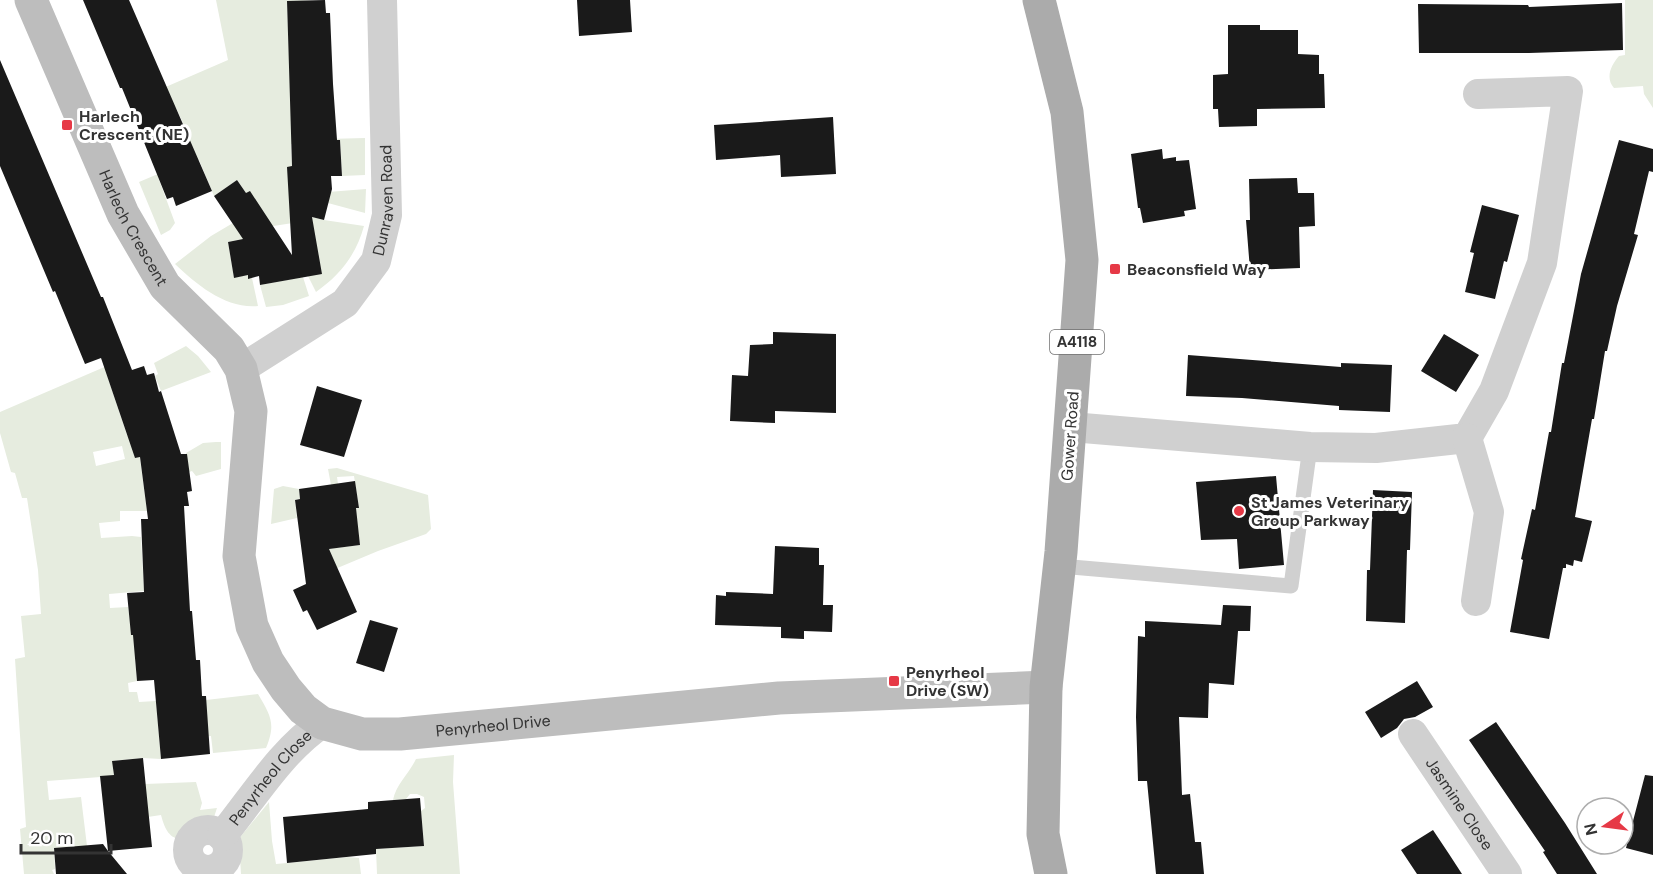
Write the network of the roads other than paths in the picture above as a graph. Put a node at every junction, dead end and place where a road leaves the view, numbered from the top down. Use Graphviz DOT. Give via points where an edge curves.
graph roads {
  1 [pos="31,0"];
  2 [pos="382,0"];
  3 [pos="1039,0"];
  4 [pos="1478,94"];
  5 [pos="241,369"];
  6 [pos="1071,426"];
  7 [pos="1467,438"];
  8 [pos="1311,447"];
  9 [pos="1060,566"];
  10 [pos="1476,601"];
  11 [pos="1046,687"];
  12 [pos="322,723"];
  13 [pos="1413,734"];
  14 [pos="222,836"];
  15 [pos="1051,874"];
  16 [pos="1507,874"];
  1 -- 5 [label="street, Harlech Crescent" via="123,214 165,286 229,349"];
  2 -- 5 [label="street, Dunraven Road" via="387,215 376,261 345,303"];
  3 -- 6 [label="main road, Gower Road / A4118" via="1068,112 1082,260"];
  4 -- 7 [label="street" via="1568,91 1542,263 1494,391"];
  5 -- 12 [label="street, Penyrheol Drive" via="252,411 239,556 252,626 268,662 286,689"];
  6 -- 8 [label="street"];
  6 -- 9 [label="main road, Gower Road / A4118"];
  7 -- 8 [label="street" via="1376,448"];
  7 -- 10 [label="street" via="1489,512"];
  8 -- 9 [label="lane" via="1291,586"];
  9 -- 11 [label="main road, Gower Road / A4118"];
  11 -- 12 [label="street, Penyrheol Drive" via="780,698 400,734 362,734"];
  11 -- 15 [label="main road, Gower Road / A4118" via="1043,834"];
  12 -- 14 [label="street, Penyrheol Close" via="304,735"];
  13 -- 16 [label="street, Jasmine Close"];
}
